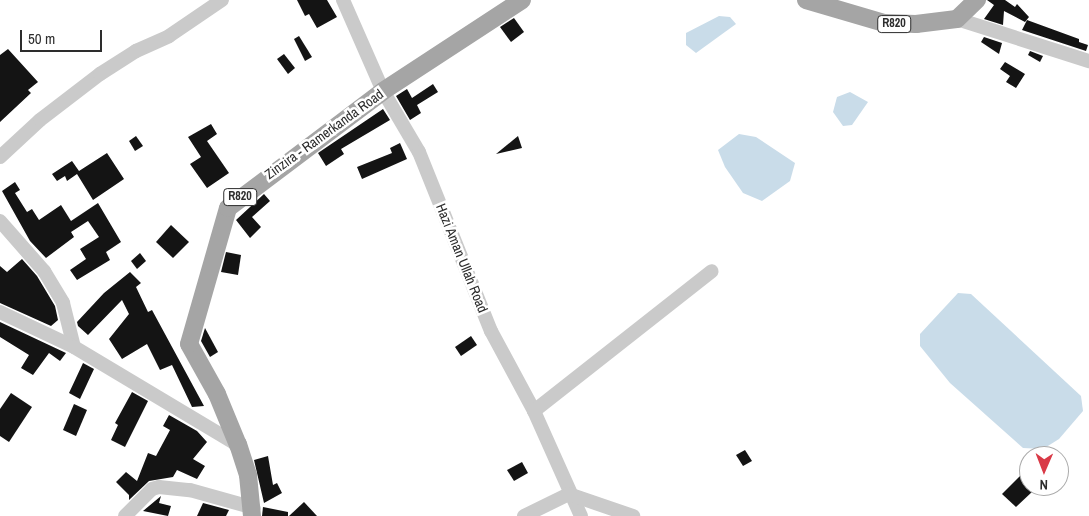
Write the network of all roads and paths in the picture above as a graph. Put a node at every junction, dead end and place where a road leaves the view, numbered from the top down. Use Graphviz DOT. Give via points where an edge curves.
graph roads {
  1 [pos="222,0"];
  2 [pos="343,0"];
  3 [pos="522,0"];
  4 [pos="806,0"];
  5 [pos="977,0"];
  6 [pos="957,19"];
  7 [pos="1089,62"];
  8 [pos="383,91"];
  9 [pos="0,157"];
  10 [pos="0,221"];
  11 [pos="712,272"];
  12 [pos="0,312"];
  13 [pos="74,347"];
  14 [pos="534,411"];
  15 [pos="238,445"];
  16 [pos="569,494"];
  17 [pos="253,512"];
  18 [pos="125,516"];
  19 [pos="524,516"];
  20 [pos="581,516"];
  21 [pos="633,516"];
  1 -- 9 [label="street" via="168,36 100,74 40,120"];
  2 -- 8 [label="street, Hazi Aman Ullah Road"];
  3 -- 8 [label="main road, Zinzira - Ramerkanda Road / R820"];
  4 -- 6 [label="main road, R820" via="884,23 942,23"];
  5 -- 6 [label="main road"];
  6 -- 7 [label="street"];
  8 -- 14 [label="street, Hazi Aman Ullah Road" via="419,152 491,331"];
  8 -- 15 [label="main road, Zinzira - Ramerkanda Road / R820" via="237,199 223,218 189,344 217,394"];
  10 -- 13 [label="street" via="44,271 63,303"];
  11 -- 14 [label="street"];
  12 -- 13 [label="street"];
  13 -- 15 [label="street"];
  14 -- 16 [label="street, Hazi Aman Ullah Road"];
  15 -- 17 [label="main road, Zinzira - Ramerkanda Road / R820" via="248,476"];
  16 -- 19 [label="street"];
  16 -- 20 [label="street, Hazi Aman Ullah Road"];
  16 -- 21 [label="street"];
  17 -- 18 [label="street" via="190,490 160,487 152,489"];
}
